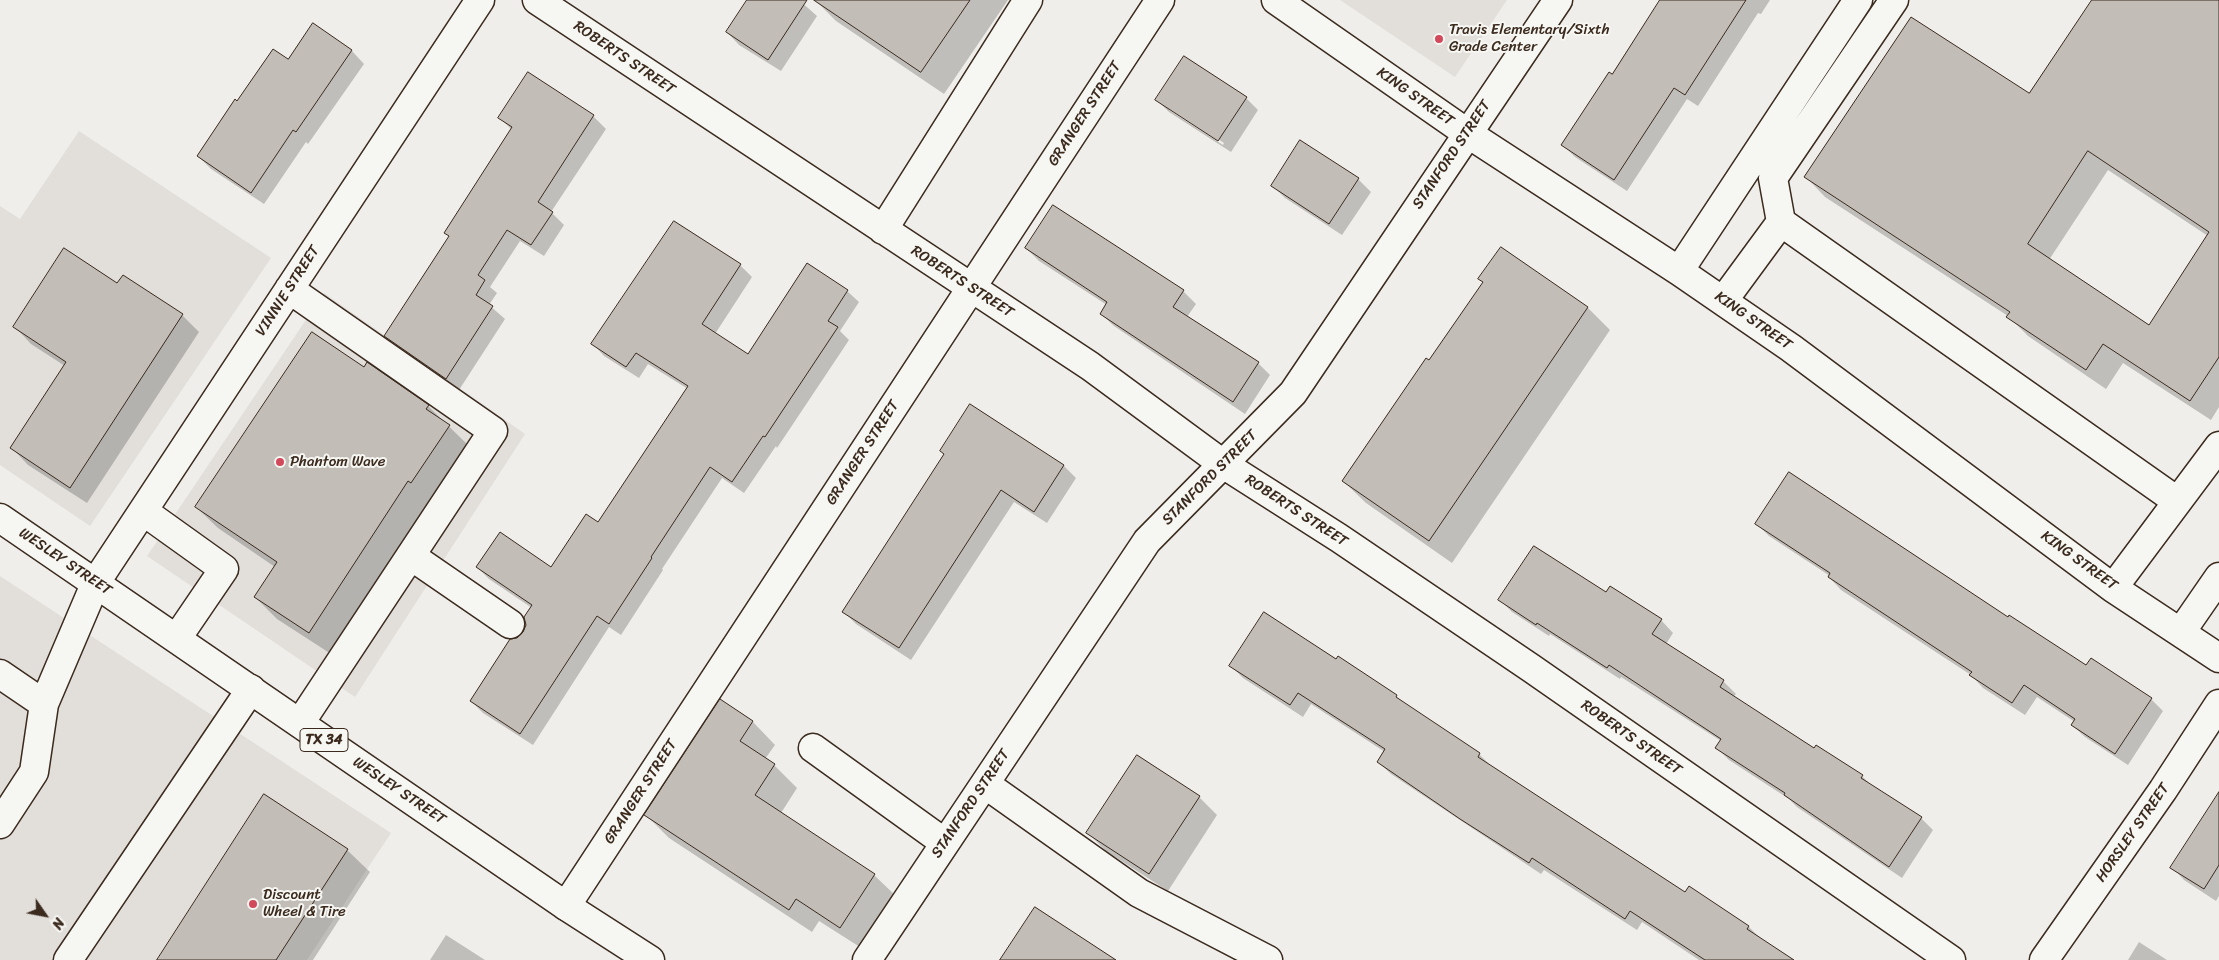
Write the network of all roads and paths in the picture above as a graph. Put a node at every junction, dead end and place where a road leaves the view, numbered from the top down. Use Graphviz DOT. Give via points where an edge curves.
graph roads {
  1 [pos="480,0"];
  2 [pos="537,0"];
  3 [pos="1028,0"];
  4 [pos="1160,0"];
  5 [pos="1276,0"];
  6 [pos="1558,0"];
  7 [pos="1858,0"];
  8 [pos="1894,0"];
  9 [pos="1467,134"];
  10 [pos="1781,222"];
  11 [pos="882,230"];
  12 [pos="1679,271"];
  13 [pos="289,289"];
  14 [pos="971,289"];
  15 [pos="1723,301"];
  16 [pos="2219,446"];
  17 [pos="1223,464"];
  18 [pos="2177,500"];
  19 [pos="143,511"];
  20 [pos="0,518"];
  21 [pos="411,556"];
  22 [pos="2219,577"];
  23 [pos="96,582"];
  24 [pos="2113,588"];
  25 [pos="510,624"];
  26 [pos="2181,632"];
  27 [pos="176,638"];
  28 [pos="2219,658"];
  29 [pos="0,674"];
  30 [pos="251,689"];
  31 [pos="44,704"];
  32 [pos="2219,704"];
  33 [pos="300,723"];
  34 [pos="813,748"];
  35 [pos="985,784"];
  36 [pos="0,824"];
  37 [pos="945,844"];
  38 [pos="566,906"];
  39 [pos="68,960"];
  40 [pos="650,960"];
  41 [pos="866,960"];
  42 [pos="1268,960"];
  43 [pos="1952,960"];
  44 [pos="2044,960"];
  1 -- 13 [label="street, VINNIE STREET"];
  2 -- 11 [label="street, ROBERTS STREET"];
  3 -- 11 [label="street"];
  4 -- 14 [label="street, GRANGER STREET"];
  5 -- 9 [label="street, KING STREET"];
  6 -- 9 [label="street, STANFORD STREET"];
  7 -- 12 [label="street"];
  8 -- 10 [label="street" via="1773,178"];
  9 -- 12 [label="street, KING STREET"];
  9 -- 17 [label="street, STANFORD STREET" via="1293,393"];
  10 -- 15 [label="street"];
  10 -- 18 [label="street"];
  11 -- 14 [label="street, ROBERTS STREET"];
  12 -- 15 [label="street, KING STREET"];
  13 -- 19 [label="street, VINNIE STREET"];
  13 -- 21 [label="street" via="493,431"];
  14 -- 17 [label="street, ROBERTS STREET" via="1090,366"];
  14 -- 38 [label="street, GRANGER STREET"];
  15 -- 24 [label="street, KING STREET"];
  16 -- 18 [label="street"];
  17 -- 35 [label="street, STANFORD STREET" via="1147,541"];
  17 -- 43 [label="street, ROBERTS STREET" via="1515,657"];
  18 -- 24 [label="street"];
  19 -- 23 [label="street, VINNIE STREET"];
  19 -- 27 [label="street" via="224,569"];
  20 -- 23 [label="street, WESLEY STREET / TX 34"];
  21 -- 25 [label="street"];
  21 -- 33 [label="street"];
  22 -- 26 [label="street"];
  23 -- 27 [label="street, WESLEY STREET / TX 34"];
  23 -- 31 [label="street, VINNIE STREET"];
  24 -- 26 [label="street, KING STREET"];
  26 -- 28 [label="street, KING STREET"];
  27 -- 30 [label="street, WESLEY STREET / TX 34"];
  29 -- 31 [label="street"];
  30 -- 33 [label="street, WESLEY STREET / TX 34"];
  30 -- 39 [label="street"];
  31 -- 36 [label="street, VINNIE STREET" via="34,772"];
  32 -- 44 [label="street, HORSLEY STREET"];
  33 -- 38 [label="street, WESLEY STREET / TX 34"];
  34 -- 37 [label="street"];
  35 -- 37 [label="street, STANFORD STREET"];
  35 -- 42 [label="street" via="1138,893"];
  37 -- 41 [label="street, STANFORD STREET"];
  38 -- 40 [label="street, WESLEY STREET / TX 34"];
}
